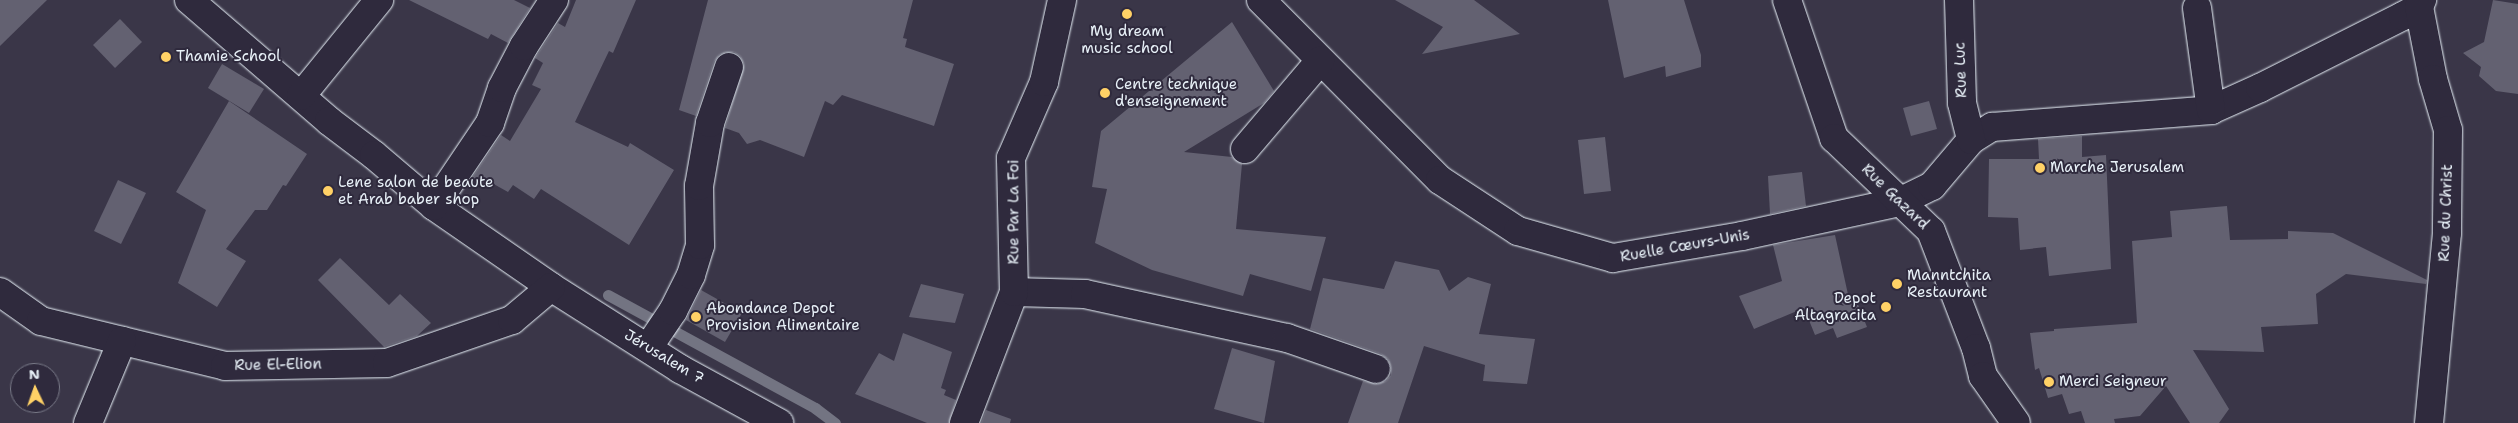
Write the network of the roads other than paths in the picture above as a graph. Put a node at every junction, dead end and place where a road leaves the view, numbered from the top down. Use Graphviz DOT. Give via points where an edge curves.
graph roads {
  1 [pos="379,0"];
  2 [pos="554,0"];
  3 [pos="1062,0"];
  4 [pos="1261,0"];
  5 [pos="1787,0"];
  6 [pos="1959,0"];
  7 [pos="195,2"];
  8 [pos="2420,3"];
  9 [pos="2197,8"];
  10 [pos="1320,61"];
  11 [pos="729,67"];
  12 [pos="301,96"];
  13 [pos="2211,110"];
  14 [pos="1971,140"];
  15 [pos="1245,149"];
  16 [pos="1899,202"];
  17 [pos="434,206"];
  18 [pos="551,287"];
  19 [pos="0,292"];
  20 [pos="1014,292"];
  21 [pos="122,341"];
  22 [pos="648,348"];
  23 [pos="1376,369"];
  24 [pos="88,423"];
  25 [pos="779,423"];
  26 [pos="964,423"];
  27 [pos="2016,423"];
  28 [pos="2429,423"];
  1 -- 12 [label="street"];
  2 -- 17 [label="street" via="502,88 490,123"];
  3 -- 20 [label="street, Rue Par La Foi" via="1044,82 1011,158"];
  4 -- 10 [label="street, Ruelle Cœurs-Unis"];
  5 -- 16 [label="street, Rue Gazard" via="1834,138"];
  6 -- 14 [label="street, Rue Luc" via="1962,103"];
  7 -- 12 [label="street, Jérusalem 7"];
  8 -- 13 [label="street, Ruelle Cœurs-Unis" via="2260,88"];
  8 -- 28 [label="street, Rue du Christ" via="2432,79 2448,130 2447,233"];
  9 -- 13 [label="street"];
  10 -- 15 [label="street"];
  10 -- 16 [label="street, Ruelle Cœurs-Unis" via="1440,180 1518,231 1613,258 1742,236"];
  11 -- 22 [label="street" via="710,123 699,186 700,245 673,311"];
  12 -- 17 [label="street, Jérusalem 7"];
  13 -- 14 [label="street, Ruelle Cœurs-Unis" via="1992,127"];
  14 -- 16 [label="street, Ruelle Cœurs-Unis" via="1932,186"];
  16 -- 27 [label="street, Rue Gazard" via="1931,231 1976,348 1983,376"];
  17 -- 18 [label="street, Jérusalem 7"];
  18 -- 21 [label="street, Rue El-Elion" via="512,320 387,363 225,366"];
  18 -- 22 [label="street, Jérusalem 7"];
  19 -- 21 [label="street, Rue El-Elion" via="41,321"];
  20 -- 23 [label="street" via="1085,294 1287,338"];
  20 -- 26 [label="street, Rue Par La Foi"];
  21 -- 24 [label="street"];
  22 -- 25 [label="street, Jérusalem 7"];
}
